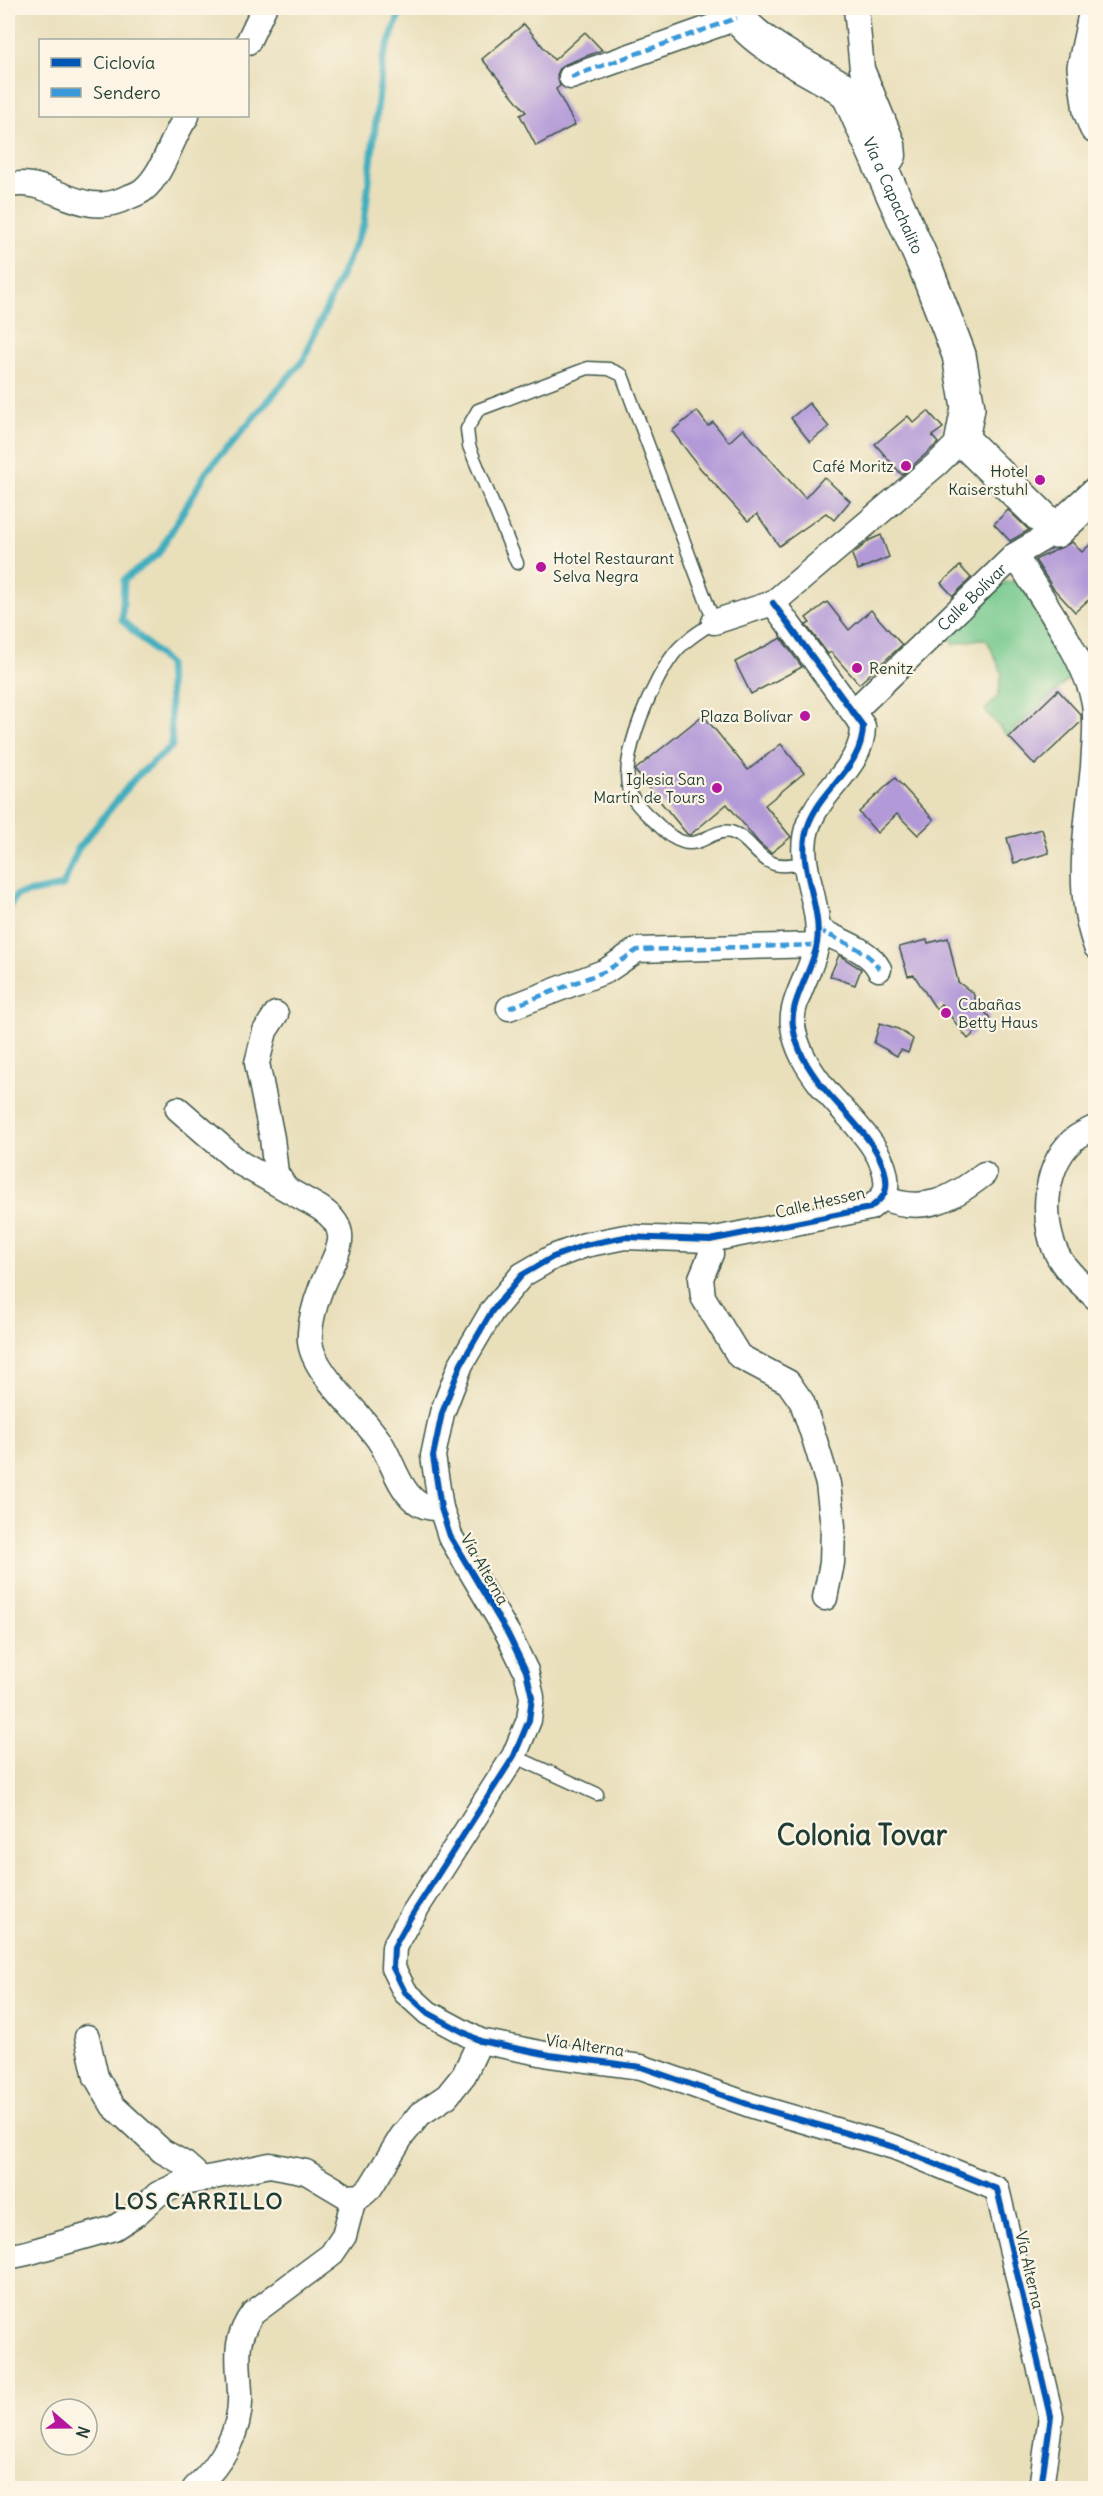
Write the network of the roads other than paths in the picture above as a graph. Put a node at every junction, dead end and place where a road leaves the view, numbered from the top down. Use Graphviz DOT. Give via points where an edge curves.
graph roads {
  1 [pos="264,8"];
  2 [pos="855,8"];
  3 [pos="735,13"];
  4 [pos="1094,25"];
  5 [pos="249,40"];
  6 [pos="571,77"];
  7 [pos="186,117"];
  8 [pos="1095,128"];
  9 [pos="884,173"];
  10 [pos="8,186"];
  11 [pos="962,439"];
  12 [pos="1095,494"];
  13 [pos="1056,531"];
  14 [pos="1015,555"];
  15 [pos="517,563"];
  16 [pos="773,603"];
  17 [pos="714,622"];
  18 [pos="1089,667"];
  19 [pos="854,711"];
  20 [pos="806,863"];
  21 [pos="818,937"];
  22 [pos="1095,947"];
  23 [pos="879,969"];
  24 [pos="509,1008"];
  25 [pos="276,1014"];
  26 [pos="178,1109"];
  27 [pos="1095,1127"];
  28 [pos="984,1174"];
  29 [pos="285,1187"];
  30 [pos="883,1198"];
  31 [pos="710,1239"];
  32 [pos="1095,1298"];
  33 [pos="441,1508"];
  34 [pos="825,1598"];
  35 [pos="514,1756"];
  36 [pos="597,1794"];
  37 [pos="87,2037"];
  38 [pos="480,2041"];
  39 [pos="202,2179"];
  40 [pos="354,2198"];
  41 [pos="8,2257"];
  42 [pos="195,2488"];
  43 [pos="1041,2488"];
  1 -- 5 [label="street"];
  2 -- 9 [label="street" via="862,69 893,144 894,156"];
  3 -- 6 [label="street"];
  3 -- 9 [label="street, Vía a Capachalito" via="757,37 842,88"];
  4 -- 8 [label="street" via="1084,67"];
  7 -- 10 [label="street" via="168,156 143,190 121,201 97,207 36,187 18,183"];
  9 -- 11 [label="street, Vía a Capachalito" via="959,356 968,408"];
  11 -- 13 [label="street"];
  11 -- 16 [label="street"];
  12 -- 13 [label="street, Calle Bolívar"];
  13 -- 14 [label="street, Calle Bolívar"];
  14 -- 18 [label="street"];
  14 -- 19 [label="street, Calle Bolívar"];
  15 -- 17 [label="lane" via="469,446 467,429 478,410 588,368 609,369 622,375"];
  16 -- 17 [label="street"];
  16 -- 19 [label="street"];
  17 -- 20 [label="lane" via="678,649 661,672 642,712 631,752 630,793 669,836 684,843 696,843 724,831 750,843 770,862"];
  18 -- 22 [label="street" via="1095,717 1083,865 1086,911"];
  19 -- 20 [label="street, Calle Hessen" via="863,726 863,740 857,756 809,822 804,842"];
  20 -- 21 [label="street, Calle Hessen" via="815,899"];
  21 -- 23 [label="street" via="865,953"];
  21 -- 24 [label="street" via="637,950 606,971"];
  21 -- 30 [label="street, Calle Hessen" via="792,1023 797,1047 822,1087 854,1121 879,1157 885,1173"];
  25 -- 29 [label="street" via="266,1031 257,1063 276,1173"];
  26 -- 29 [label="street" via="240,1163"];
  27 -- 32 [label="street" via="1072,1140 1056,1165 1047,1227 1061,1262"];
  28 -- 30 [label="street" via="950,1197 926,1205 899,1204"];
  29 -- 33 [label="street" via="333,1216 340,1233 338,1252 321,1288 313,1318 310,1342 318,1366 381,1443 404,1487 416,1501 430,1509"];
  30 -- 31 [label="street, Calle Hessen" via="870,1208"];
  31 -- 33 [label="street, Calle Hessen" via="626,1237 585,1245 522,1275 492,1311 461,1364 442,1413 433,1456"];
  31 -- 34 [label="street" via="711,1254 701,1284 707,1304 739,1356 788,1382 802,1402 828,1484 833,1526 832,1563"];
  33 -- 35 [label="street, Vía Alterna" via="450,1536 526,1671 532,1696 529,1720"];
  35 -- 36 [label="lane"];
  35 -- 38 [label="street, Vía Alterna" via="394,1947 393,1968 405,1992 428,2013"];
  37 -- 39 [label="street" via="96,2077 114,2106 162,2151"];
  38 -- 40 [label="street" via="464,2075 447,2096 420,2114 370,2188"];
  38 -- 43 [label="street, Vía Alterna" via="641,2067 753,2106 894,2147 997,2189 1051,2416"];
  39 -- 40 [label="street" via="281,2166 320,2178 342,2195"];
  39 -- 41 [label="street" via="158,2194 114,2228"];
  40 -- 42 [label="street" via="344,2236 331,2255 253,2313 246,2323 238,2346 237,2425 226,2450"];
}
